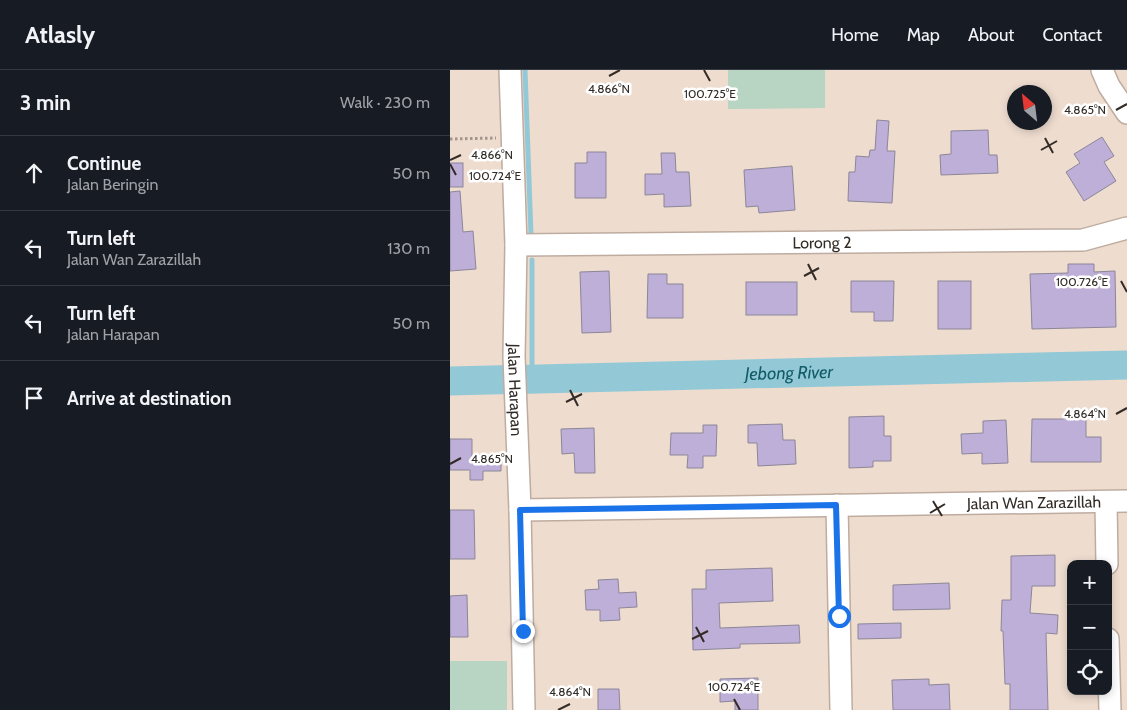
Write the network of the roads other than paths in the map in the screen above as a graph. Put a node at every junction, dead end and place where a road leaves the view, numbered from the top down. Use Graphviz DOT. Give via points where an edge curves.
graph roads {
  1 [pos="510,70"];
  2 [pos="1102,70"];
  3 [pos="1127,113"];
  4 [pos="1127,228"];
  5 [pos="516,244"];
  6 [pos="1127,501"];
  7 [pos="1106,502"];
  8 [pos="836,505"];
  9 [pos="520,510"];
  10 [pos="1107,560"];
  11 [pos="1108,650"];
  12 [pos="524,710"];
  13 [pos="841,710"];
  14 [pos="1110,710"];
  1 -- 5 [label="street, Jalan Harapan"];
  2 -- 3 [label="street"];
  4 -- 5 [label="street, Lorong 2" via="1083,240"];
  5 -- 9 [label="street, Jalan Harapan" via="514,356"];
  6 -- 7 [label="street, Jalan Wan Zarazillah"];
  7 -- 8 [label="street, Jalan Wan Zarazillah"];
  7 -- 10 [label="street"];
  8 -- 9 [label="street, Jalan Wan Zarazillah"];
  8 -- 13 [label="street"];
  9 -- 12 [label="street, Jalan Harapan"];
  11 -- 14 [label="street"];
}
